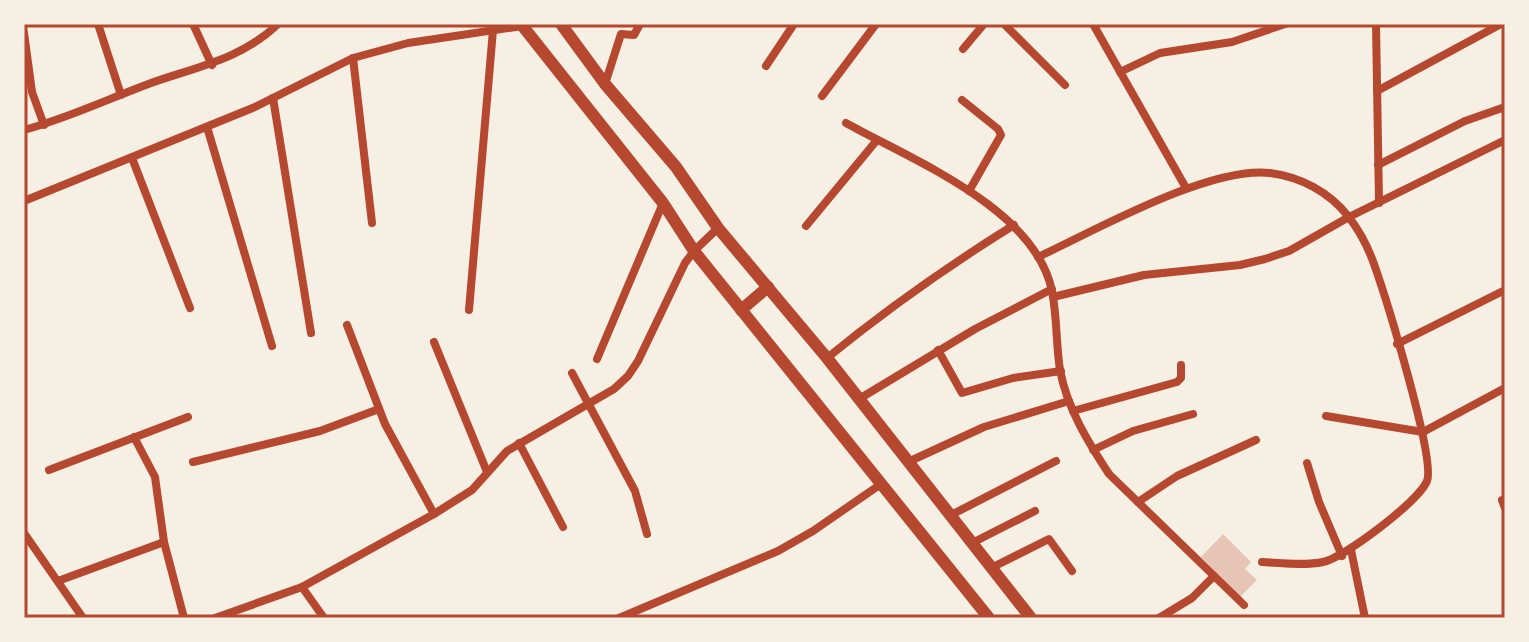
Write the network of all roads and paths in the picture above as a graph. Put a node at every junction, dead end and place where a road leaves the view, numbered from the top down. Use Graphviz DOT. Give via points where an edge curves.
graph roads {
  1 [pos="98,24"];
  2 [pos="193,24"];
  3 [pos="278,24"];
  4 [pos="561,24"];
  5 [pos="640,24"];
  6 [pos="794,24"];
  7 [pos="876,24"];
  8 [pos="984,24"];
  9 [pos="1004,24"];
  10 [pos="1093,24"];
  11 [pos="1285,24"];
  12 [pos="1376,24"];
  13 [pos="1501,24"];
  14 [pos="521,25"];
  15 [pos="1255,29"];
  16 [pos="493,30"];
  17 [pos="24,33"];
  18 [pos="963,49"];
  19 [pos="353,58"];
  20 [pos="212,65"];
  21 [pos="766,66"];
  22 [pos="1120,72"];
  23 [pos="27,76"];
  24 [pos="605,84"];
  25 [pos="1065,85"];
  26 [pos="1377,91"];
  27 [pos="121,95"];
  28 [pos="822,96"];
  29 [pos="273,98"];
  30 [pos="962,100"];
  31 [pos="1505,107"];
  32 [pos="846,123"];
  33 [pos="44,125"];
  34 [pos="207,127"];
  35 [pos="24,130"];
  36 [pos="877,140"];
  37 [pos="1505,140"];
  38 [pos="132,158"];
  39 [pos="1378,165"];
  40 [pos="1186,188"];
  41 [pos="969,191"];
  42 [pos="24,201"];
  43 [pos="663,203"];
  44 [pos="1379,203"];
  45 [pos="1349,217"];
  46 [pos="372,223"];
  47 [pos="1014,225"];
  48 [pos="806,226"];
  49 [pos="718,228"];
  50 [pos="694,251"];
  51 [pos="1038,257"];
  52 [pos="768,287"];
  53 [pos="1505,290"];
  54 [pos="1052,293"];
  55 [pos="190,308"];
  56 [pos="469,310"];
  57 [pos="741,310"];
  58 [pos="347,325"];
  59 [pos="311,333"];
  60 [pos="434,342"];
  61 [pos="1397,344"];
  62 [pos="272,346"];
  63 [pos="938,350"];
  64 [pos="827,358"];
  65 [pos="597,359"];
  66 [pos="1181,365"];
  67 [pos="1061,371"];
  68 [pos="572,373"];
  69 [pos="1505,388"];
  70 [pos="859,399"];
  71 [pos="1069,401"];
  72 [pos="589,404"];
  73 [pos="379,409"];
  74 [pos="1073,411"];
  75 [pos="1193,414"];
  76 [pos="1326,416"];
  77 [pos="188,417"];
  78 [pos="1423,432"];
  79 [pos="134,437"];
  80 [pos="1256,440"];
  81 [pos="519,443"];
  82 [pos="1093,450"];
  83 [pos="1056,461"];
  84 [pos="193,462"];
  85 [pos="908,462"];
  86 [pos="1307,463"];
  87 [pos="49,470"];
  88 [pos="487,472"];
  89 [pos="881,484"];
  90 [pos="1138,502"];
  91 [pos="1035,511"];
  92 [pos="434,514"];
  93 [pos="951,515"];
  94 [pos="563,527"];
  95 [pos="24,533"];
  96 [pos="647,534"];
  97 [pos="164,542"];
  98 [pos="972,543"];
  99 [pos="1351,550"];
  100 [pos="1342,556"];
  101 [pos="1262,562"];
  102 [pos="991,568"];
  103 [pos="1072,571"];
  104 [pos="1214,576"];
  105 [pos="58,581"];
  106 [pos="302,587"];
  107 [pos="1244,605"];
  108 [pos="83,618"];
  109 [pos="184,618"];
  110 [pos="215,618"];
  111 [pos="324,618"];
  112 [pos="619,618"];
  113 [pos="989,618"];
  114 [pos="1031,618"];
  115 [pos="1159,618"];
  116 [pos="1365,618"];
  1 -- 27 [label="street"];
  2 -- 20 [label="street"];
  3 -- 20 [label="street"];
  4 -- 24 [label="street"];
  5 -- 24 [label="street" via="634,35 621,34"];
  6 -- 21 [label="street"];
  7 -- 28 [label="street"];
  8 -- 18 [label="street"];
  9 -- 25 [label="street"];
  10 -- 22 [label="street"];
  11 -- 15 [label="street"];
  12 -- 26 [label="street"];
  13 -- 26 [label="street"];
  14 -- 16 [label="street"];
  14 -- 43 [label="street"];
  15 -- 22 [label="street" via="1220,45 1160,53"];
  16 -- 19 [label="street"];
  16 -- 56 [label="street"];
  17 -- 23 [label="street"];
  19 -- 29 [label="street"];
  19 -- 46 [label="street"];
  20 -- 27 [label="street"];
  22 -- 40 [label="street"];
  23 -- 33 [label="street"];
  24 -- 49 [label="street" via="676,167"];
  26 -- 39 [label="street"];
  27 -- 33 [label="street"];
  29 -- 34 [label="street"];
  29 -- 59 [label="street"];
  30 -- 41 [label="street" via="1001,135"];
  31 -- 39 [label="street"];
  32 -- 36 [label="street"];
  33 -- 35 [label="street"];
  34 -- 38 [label="street"];
  34 -- 62 [label="street"];
  36 -- 41 [label="street"];
  36 -- 48 [label="street"];
  37 -- 44 [label="street"];
  38 -- 42 [label="street"];
  38 -- 55 [label="street"];
  39 -- 44 [label="street"];
  40 -- 45 [label="street" via="1248,173 1286,176 1321,191"];
  40 -- 51 [label="street"];
  41 -- 47 [label="street"];
  43 -- 50 [label="street"];
  43 -- 65 [label="street"];
  44 -- 45 [label="street"];
  45 -- 54 [label="street" via="1265,259"];
  45 -- 61 [label="street" via="1374,263"];
  47 -- 51 [label="street"];
  47 -- 64 [label="street" via="884,311"];
  49 -- 50 [label="street"];
  49 -- 52 [label="street"];
  50 -- 57 [label="street"];
  50 -- 72 [label="street" via="628,376"];
  51 -- 54 [label="street"];
  52 -- 57 [label="street"];
  52 -- 64 [label="street"];
  53 -- 61 [label="street"];
  54 -- 63 [label="street"];
  54 -- 67 [label="street"];
  57 -- 89 [label="street"];
  58 -- 73 [label="street"];
  60 -- 88 [label="street"];
  61 -- 78 [label="street"];
  63 -- 67 [label="street" via="962,393"];
  63 -- 70 [label="street"];
  64 -- 70 [label="street"];
  66 -- 74 [label="street" via="1177,382"];
  67 -- 71 [label="street"];
  68 -- 72 [label="street"];
  69 -- 78 [label="street"];
  70 -- 85 [label="street"];
  71 -- 74 [label="street"];
  71 -- 85 [label="street" via="984,427"];
  72 -- 81 [label="street"];
  72 -- 96 [label="street" via="635,491"];
  73 -- 84 [label="street" via="320,431"];
  73 -- 92 [label="street"];
  74 -- 82 [label="street"];
  75 -- 82 [label="street" via="1133,431"];
  76 -- 78 [label="street"];
  77 -- 79 [label="street"];
  78 -- 99 [label="street" via="1428,480"];
  79 -- 87 [label="street"];
  79 -- 97 [label="street" via="155,477"];
  80 -- 90 [label="street" via="1177,476"];
  81 -- 88 [label="street"];
  81 -- 94 [label="street"];
  82 -- 90 [label="street"];
  83 -- 93 [label="street"];
  85 -- 93 [label="street"];
  86 -- 100 [label="street"];
  88 -- 92 [label="street" via="472,490"];
  89 -- 112 [label="street" via="778,551"];
  89 -- 113 [label="street"];
  90 -- 104 [label="street"];
  91 -- 98 [label="street"];
  92 -- 106 [label="street"];
  93 -- 98 [label="street"];
  95 -- 105 [label="street"];
  97 -- 105 [label="street"];
  97 -- 109 [label="street"];
  98 -- 102 [label="street"];
  99 -- 100 [label="street"];
  99 -- 116 [label="street"];
  100 -- 101 [label="street" via="1312,564"];
  102 -- 103 [label="street" via="1049,539"];
  102 -- 114 [label="street"];
  104 -- 107 [label="street"];
  104 -- 115 [label="street" via="1192,598"];
  105 -- 108 [label="street"];
  106 -- 110 [label="street"];
  106 -- 111 [label="street"];
}
